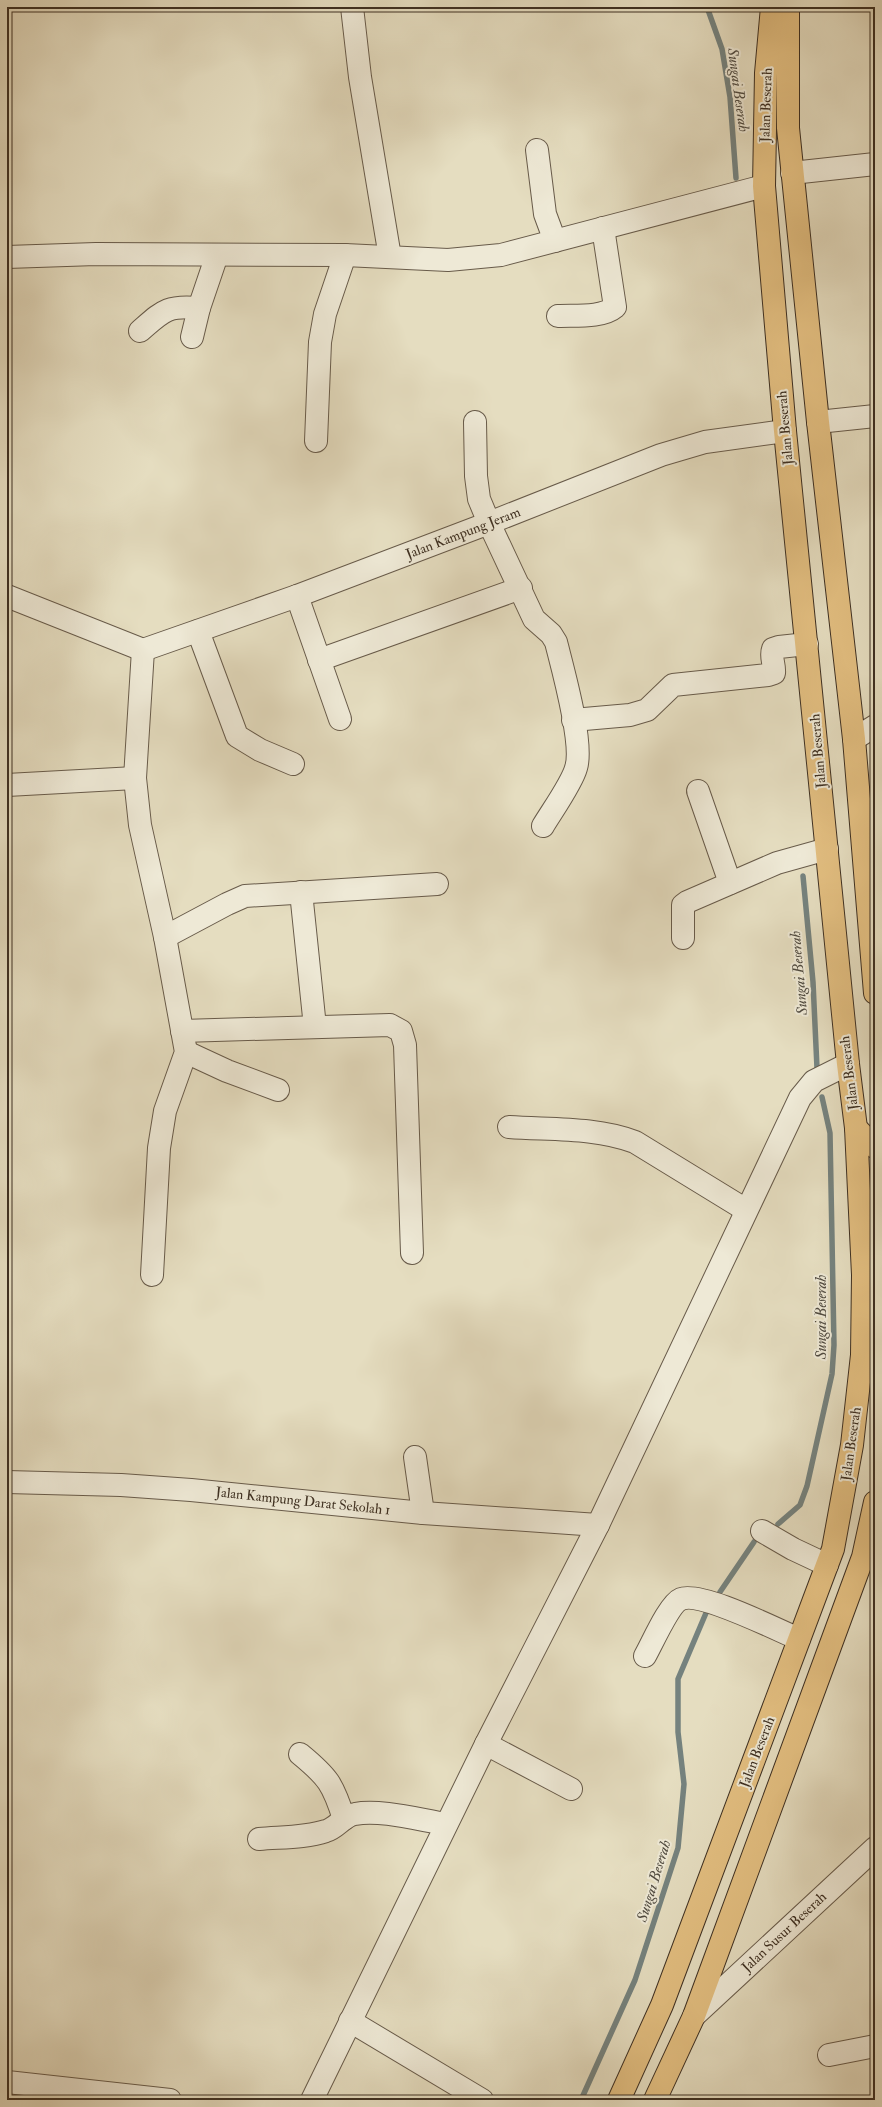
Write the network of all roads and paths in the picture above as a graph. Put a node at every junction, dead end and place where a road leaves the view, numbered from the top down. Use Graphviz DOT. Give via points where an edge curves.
graph roads {
  1 [pos="352,7"];
  2 [pos="772,7"];
  3 [pos="788,7"];
  4 [pos="537,150"];
  5 [pos="875,164"];
  6 [pos="792,173"];
  7 [pos="764,186"];
  8 [pos="603,228"];
  9 [pos="555,241"];
  10 [pos="217,255"];
  11 [pos="345,255"];
  12 [pos="390,257"];
  13 [pos="7,258"];
  14 [pos="199,308"];
  15 [pos="558,316"];
  16 [pos="140,331"];
  17 [pos="192,337"];
  18 [pos="875,416"];
  19 [pos="475,422"];
  20 [pos="818,422"];
  21 [pos="785,431"];
  22 [pos="316,441"];
  23 [pos="489,524"];
  24 [pos="521,588"];
  25 [pos="7,596"];
  26 [pos="296,596"];
  27 [pos="198,631"];
  28 [pos="807,644"];
  29 [pos="143,650"];
  30 [pos="319,660"];
  31 [pos="340,719"];
  32 [pos="573,720"];
  33 [pos="875,726"];
  34 [pos="854,738"];
  35 [pos="293,764"];
  36 [pos="135,778"];
  37 [pos="7,785"];
  38 [pos="698,791"];
  39 [pos="543,826"];
  40 [pos="827,849"];
  41 [pos="870,854"];
  42 [pos="730,883"];
  43 [pos="437,884"];
  44 [pos="301,892"];
  45 [pos="165,937"];
  46 [pos="683,938"];
  47 [pos="875,993"];
  48 [pos="315,1027"];
  49 [pos="182,1031"];
  50 [pos="186,1052"];
  51 [pos="848,1064"];
  52 [pos="278,1090"];
  53 [pos="509,1127"];
  54 [pos="856,1128"];
  55 [pos="875,1147"];
  56 [pos="875,1174"];
  57 [pos="859,1190"];
  58 [pos="746,1210"];
  59 [pos="412,1253"];
  60 [pos="152,1275"];
  61 [pos="415,1457"];
  62 [pos="7,1482"];
  63 [pos="875,1502"];
  64 [pos="423,1513"];
  65 [pos="598,1525"];
  66 [pos="762,1531"];
  67 [pos="827,1565"];
  68 [pos="799,1639"];
  69 [pos="645,1656"];
  70 [pos="486,1744"];
  71 [pos="300,1754"];
  72 [pos="572,1789"];
  73 [pos="344,1819"];
  74 [pos="446,1824"];
  75 [pos="259,1839"];
  76 [pos="875,1848"];
  77 [pos="694,2016"];
  78 [pos="350,2021"];
  79 [pos="875,2046"];
  80 [pos="829,2055"];
  81 [pos="7,2082"];
  82 [pos="170,2100"];
  83 [pos="312,2100"];
  84 [pos="482,2100"];
  85 [pos="619,2100"];
  86 [pos="655,2100"];
  1 -- 12 [label="street" via="360,78"];
  2 -- 7 [label="highway, Jalan Beserah" via="766,72"];
  3 -- 6 [label="highway, Jalan Beserah" via="788,128"];
  4 -- 9 [label="street" via="545,214"];
  5 -- 6 [label="street"];
  6 -- 20 [label="highway, Jalan Beserah"];
  7 -- 8 [label="street"];
  7 -- 21 [label="highway, Jalan Beserah"];
  8 -- 9 [label="street"];
  8 -- 15 [label="street" via="615,307 601,313"];
  9 -- 12 [label="street" via="501,255 448,260"];
  10 -- 11 [label="street"];
  10 -- 13 [label="street" via="96,254"];
  10 -- 14 [label="street"];
  11 -- 12 [label="street"];
  11 -- 22 [label="street" via="325,314 320,342"];
  14 -- 16 [label="street" via="166,309"];
  14 -- 17 [label="street"];
  18 -- 20 [label="street"];
  19 -- 23 [label="street" via="479,499"];
  20 -- 34 [label="highway, Jalan Beserah"];
  21 -- 23 [label="street, Jalan Kampung Jeram" via="705,442 661,455"];
  21 -- 28 [label="highway, Jalan Beserah"];
  23 -- 24 [label="street"];
  23 -- 26 [label="street, Jalan Kampung Jeram"];
  24 -- 30 [label="street"];
  24 -- 32 [label="street" via="534,619 556,642"];
  25 -- 29 [label="street"];
  26 -- 27 [label="street, Jalan Kampung Jeram"];
  26 -- 30 [label="street"];
  27 -- 29 [label="street, Jalan Kampung Jeram"];
  27 -- 35 [label="street" via="237,736 260,750"];
  28 -- 32 [label="street" via="779,646 773,649 774,673 768,675 673,685 646,710 630,715"];
  28 -- 40 [label="highway, Jalan Beserah"];
  29 -- 36 [label="street"];
  30 -- 31 [label="street"];
  32 -- 39 [label="street" via="579,756 576,769"];
  33 -- 34 [label="street"];
  34 -- 41 [label="highway, Jalan Beserah"];
  36 -- 37 [label="street"];
  36 -- 45 [label="street" via="140,825"];
  38 -- 42 [label="street"];
  40 -- 42 [label="street" via="777,863"];
  40 -- 51 [label="highway, Jalan Beserah"];
  41 -- 47 [label="highway, Jalan Beserah"];
  42 -- 46 [label="street" via="683,905"];
  43 -- 44 [label="street"];
  44 -- 45 [label="street" via="245,896"];
  44 -- 48 [label="street"];
  45 -- 49 [label="street"];
  48 -- 49 [label="street"];
  48 -- 59 [label="street" via="390,1025 401,1031 405,1045"];
  49 -- 50 [label="street"];
  50 -- 52 [label="street"];
  50 -- 60 [label="street" via="165,1111 160,1142"];
  51 -- 54 [label="highway, Jalan Beserah"];
  51 -- 58 [label="street" via="814,1081 800,1098"];
  53 -- 58 [label="street" via="622,1137 635,1142"];
  54 -- 55 [label="highway"];
  54 -- 57 [label="highway, Jalan Beserah"];
  56 -- 57 [label="highway"];
  57 -- 67 [label="highway, Jalan Beserah" via="863,1275 862,1355 852,1445 833,1549"];
  58 -- 65 [label="street"];
  61 -- 64 [label="street"];
  62 -- 64 [label="street, Jalan Kampung Darat Sekolah 1" via="191,1490"];
  63 -- 77 [label="highway" via="863,1557"];
  64 -- 65 [label="street, Jalan Kampung Darat Sekolah 1"];
  65 -- 70 [label="street"];
  66 -- 67 [label="street"];
  67 -- 68 [label="highway, Jalan Beserah"];
  68 -- 69 [label="street" via="715,1603 681,1599 674,1605"];
  68 -- 85 [label="highway, Jalan Beserah" via="662,2005"];
  70 -- 72 [label="street"];
  70 -- 74 [label="street"];
  71 -- 73 [label="street" via="323,1773 337,1796"];
  73 -- 74 [label="street" via="354,1814 373,1812"];
  73 -- 75 [label="street" via="328,1830 318,1833"];
  74 -- 78 [label="street"];
  76 -- 77 [label="street, Jalan Susur Beserah"];
  77 -- 86 [label="highway"];
  78 -- 83 [label="street"];
  78 -- 84 [label="street"];
  79 -- 80 [label="street"];
  81 -- 82 [label="street"];
}
